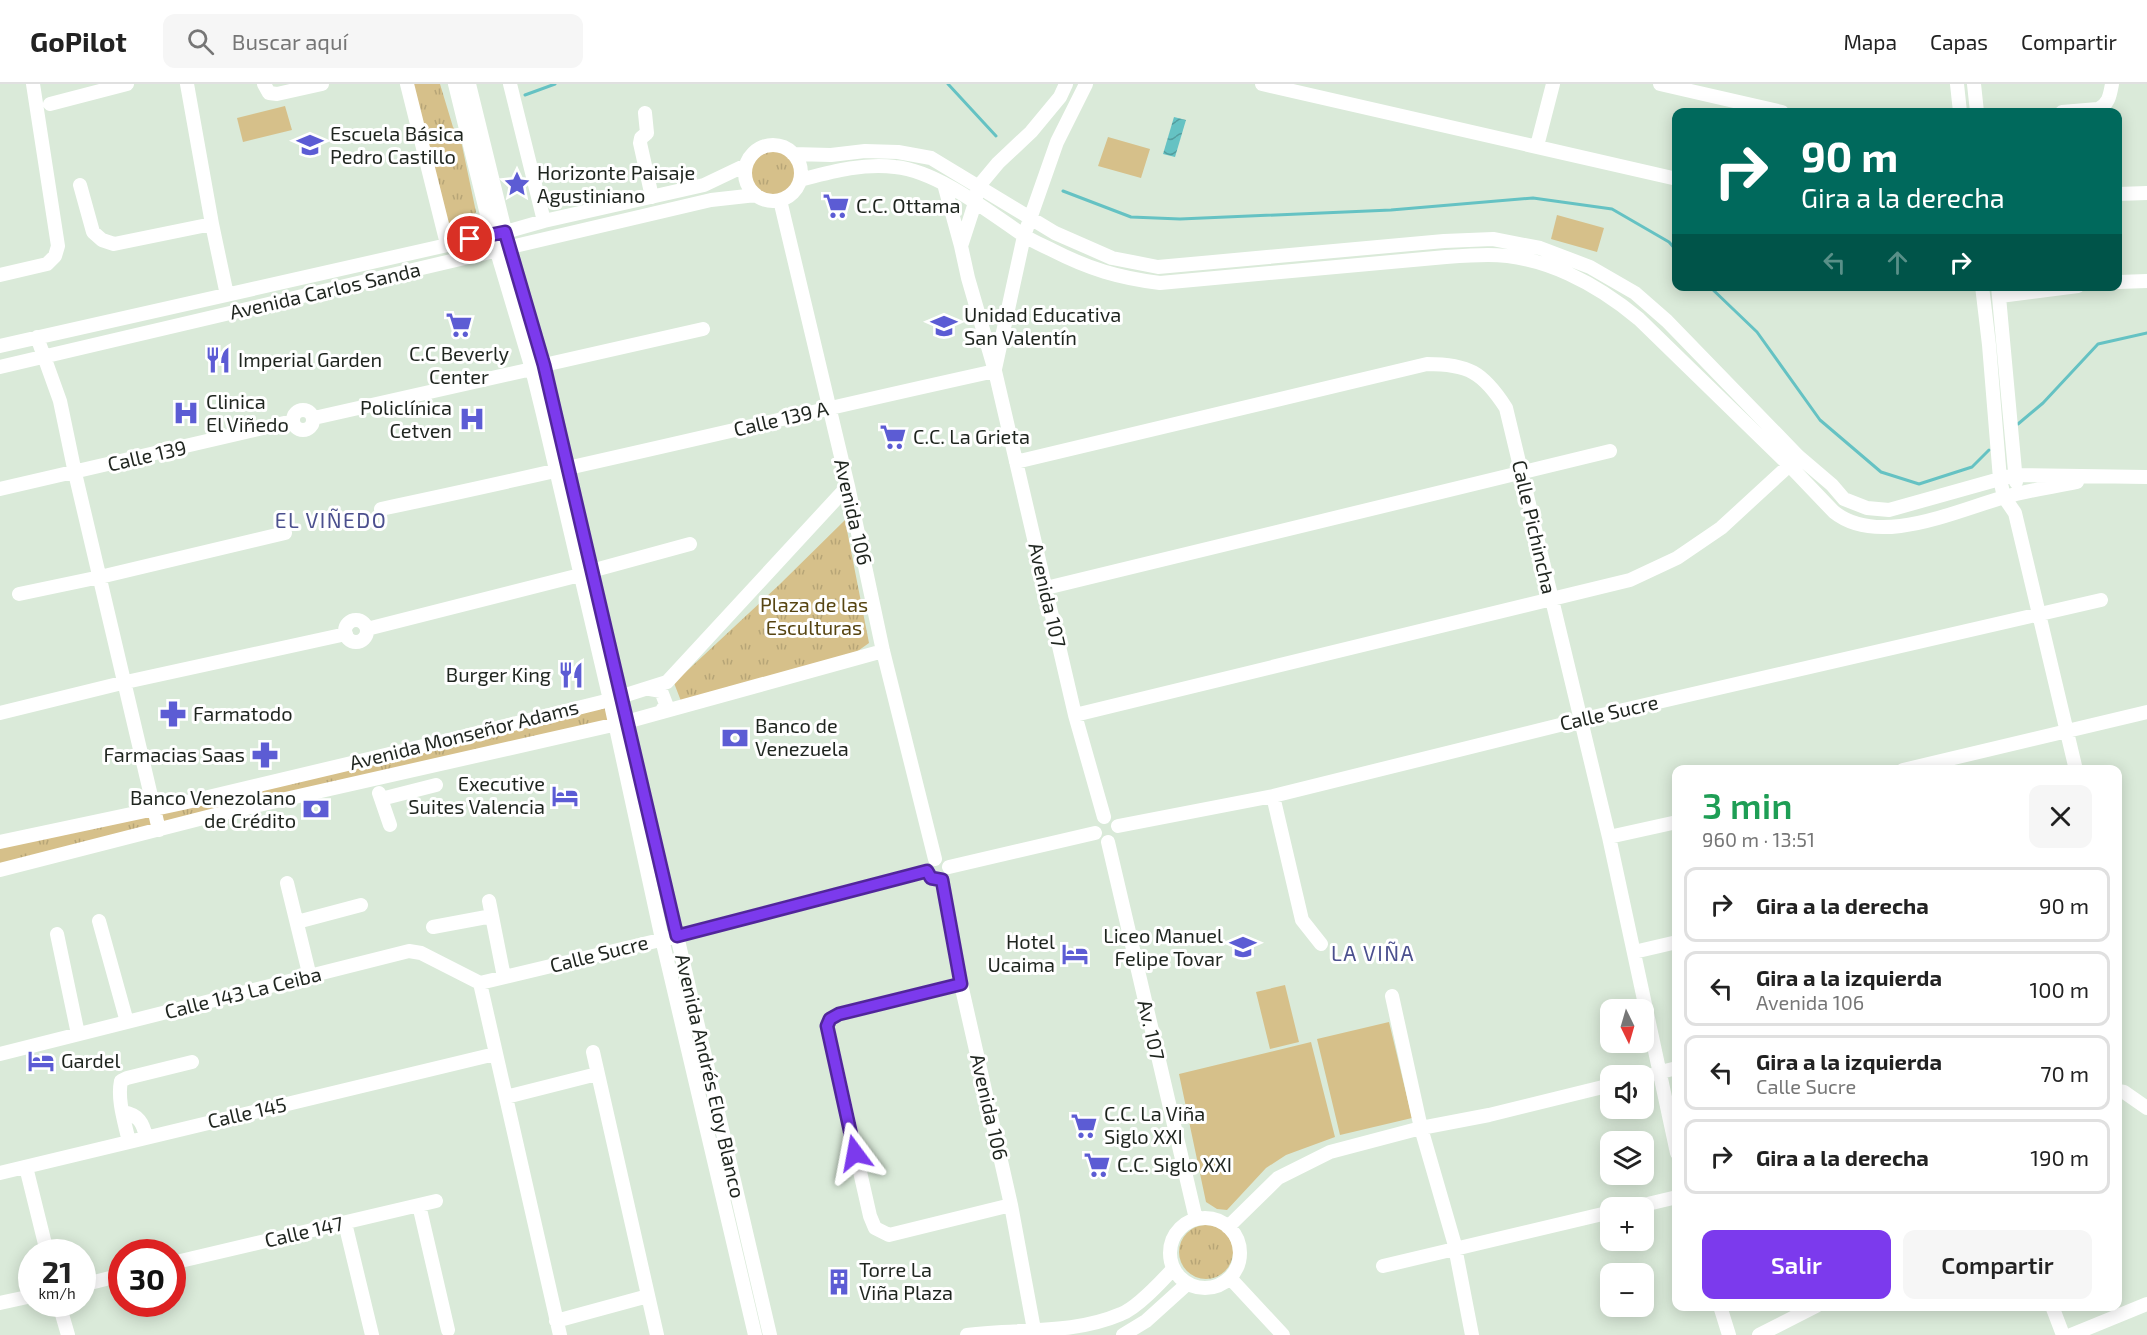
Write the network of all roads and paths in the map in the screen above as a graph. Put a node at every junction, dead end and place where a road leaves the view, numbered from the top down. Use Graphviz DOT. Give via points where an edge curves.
graph roads {
  1 [pos="33,84"];
  2 [pos="127,84"];
  3 [pos="187,84"];
  4 [pos="264,84"];
  5 [pos="322,84"];
  6 [pos="406,84"];
  7 [pos="455,84"];
  8 [pos="469,84"];
  9 [pos="510,84"];
  10 [pos="1066,84"];
  11 [pos="1086,84"];
  12 [pos="1262,84"];
  13 [pos="1553,84"];
  14 [pos="1660,84"];
  15 [pos="1957,84"];
  16 [pos="1974,84"];
  17 [pos="2112,84"];
  18 [pos="1702,89"];
  19 [pos="50,104"];
  20 [pos="1768,108"];
  21 [pos="1960,108"];
  22 [pos="1977,108"];
  23 [pos="2100,108"];
  24 [pos="645,113"];
  25 [pos="1537,146"];
  26 [pos="793,154"];
  27 [pos="746,165"];
  28 [pos="1672,178"];
  29 [pos="800,180"];
  30 [pos="944,184"];
  31 [pos="81,185"];
  32 [pos="978,187"];
  33 [pos="2147,193"];
  34 [pos="2122,194"];
  35 [pos="756,195"];
  36 [pos="652,196"];
  37 [pos="780,200"];
  38 [pos="975,203"];
  39 [pos="1031,218"];
  40 [pos="544,221"];
  41 [pos="212,224"];
  42 [pos="499,233"];
  43 [pos="1024,236"];
  44 [pos="447,244"];
  45 [pos="961,246"];
  46 [pos="503,248"];
  47 [pos="1202,264"];
  48 [pos="0,275"];
  49 [pos="1204,279"];
  50 [pos="2147,280"];
  51 [pos="2122,282"];
  52 [pos="1983,291"];
  53 [pos="1999,291"];
  54 [pos="227,294"];
  55 [pos="1666,321"];
  56 [pos="703,329"];
  57 [pos="1654,333"];
  58 [pos="37,337"];
  59 [pos="0,346"];
  60 [pos="44,358"];
  61 [pos="0,367"];
  62 [pos="538,367"];
  63 [pos="995,371"];
  64 [pos="828,407"];
  65 [pos="1610,451"];
  66 [pos="1794,461"];
  67 [pos="1016,462"];
  68 [pos="562,471"];
  69 [pos="75,473"];
  70 [pos="1521,473"];
  71 [pos="2007,477"];
  72 [pos="2103,477"];
  73 [pos="2147,477"];
  74 [pos="848,486"];
  75 [pos="0,489"];
  76 [pos="2019,493"];
  77 [pos="2004,497"];
  78 [pos="381,509"];
  79 [pos="2015,513"];
  80 [pos="285,533"];
  81 [pos="690,544"];
  82 [pos="586,573"];
  83 [pos="100,577"];
  84 [pos="1046,588"];
  85 [pos="19,594"];
  86 [pos="1551,599"];
  87 [pos="2100,600"];
  88 [pos="2039,613"];
  89 [pos="883,651"];
  90 [pos="126,682"];
  91 [pos="650,689"];
  92 [pos="616,698"];
  93 [pos="2147,711"];
  94 [pos="661,712"];
  95 [pos="0,713"];
  96 [pos="1075,715"];
  97 [pos="1580,720"];
  98 [pos="621,723"];
  99 [pos="2066,729"];
  100 [pos="1923,765"];
  101 [pos="2075,765"];
  102 [pos="374,779"];
  103 [pos="436,785"];
  104 [pos="1273,796"];
  105 [pos="381,799"];
  106 [pos="153,808"];
  107 [pos="1104,817"];
  108 [pos="1672,823"];
  109 [pos="390,825"];
  110 [pos="1118,826"];
  111 [pos="159,830"];
  112 [pos="1095,833"];
  113 [pos="1609,837"];
  114 [pos="7,841"];
  115 [pos="1108,842"];
  116 [pos="21,865"];
  117 [pos="931,865"];
  118 [pos="0,870"];
  119 [pos="946,873"];
  120 [pos="287,884"];
  121 [pos="489,901"];
  122 [pos="361,904"];
  123 [pos="492,916"];
  124 [pos="99,921"];
  125 [pos="297,922"];
  126 [pos="434,927"];
  127 [pos="57,934"];
  128 [pos="677,936"];
  129 [pos="662,939"];
  130 [pos="1672,943"];
  131 [pos="1321,944"];
  132 [pos="1634,952"];
  133 [pos="310,977"];
  134 [pos="504,977"];
  135 [pos="480,983"];
  136 [pos="961,984"];
  137 [pos="1392,996"];
  138 [pos="127,1022"];
  139 [pos="78,1034"];
  140 [pos="593,1052"];
  141 [pos="0,1054"];
  142 [pos="495,1054"];
  143 [pos="192,1062"];
  144 [pos="1672,1069"];
  145 [pos="1659,1072"];
  146 [pos="1654,1073"];
  147 [pos="597,1074"];
  148 [pos="1600,1087"];
  149 [pos="2122,1092"];
  150 [pos="506,1097"];
  151 [pos="2147,1108"];
  152 [pos="123,1112"];
  153 [pos="1421,1128"];
  154 [pos="1672,1130"];
  155 [pos="146,1137"];
  156 [pos="129,1142"];
  157 [pos="26,1167"];
  158 [pos="0,1173"];
  159 [pos="1672,1198"];
  160 [pos="436,1201"];
  161 [pos="1654,1202"];
  162 [pos="419,1205"];
  163 [pos="1011,1205"];
  164 [pos="1600,1215"];
  165 [pos="1196,1219"];
  166 [pos="345,1223"];
  167 [pos="1228,1227"];
  168 [pos="43,1239"];
  169 [pos="1455,1248"];
  170 [pos="186,1260"];
  171 [pos="1383,1266"];
  172 [pos="1173,1269"];
  173 [pos="1230,1278"];
  174 [pos="1187,1284"];
  175 [pos="648,1296"];
  176 [pos="18,1299"];
  177 [pos="0,1303"];
  178 [pos="2147,1304"];
  179 [pos="1722,1311"];
  180 [pos="1806,1311"];
  181 [pos="2054,1311"];
  182 [pos="63,1317"];
  183 [pos="556,1321"];
  184 [pos="448,1330"];
  185 [pos="1035,1333"];
  186 [pos="68,1335"];
  187 [pos="372,1335"];
  188 [pos="560,1335"];
  189 [pos="657,1335"];
  190 [pos="755,1335"];
  191 [pos="770,1335"];
  192 [pos="967,1335"];
  193 [pos="1123,1335"];
  194 [pos="1283,1335"];
  195 [pos="1472,1335"];
  196 [pos="1729,1335"];
  197 [pos="1759,1335"];
  198 [pos="2063,1335"];
  199 [pos="2071,1335"];
  1 -- 48 [label="street" via="58,246 47,264"];
  2 -- 19 [label="street"];
  3 -- 41 [label="street"];
  4 -- 5 [label="street" via="269,93 277,94"];
  6 -- 44 [label="street"];
  7 -- 42 [label="street, Avenida Andrés Eloy Blanco"];
  8 -- 42 [label="street, Avenida Andrés Eloy Blanco"];
  9 -- 40 [label="street"];
  10 -- 32 [label="street" via="1031,132"];
  11 -- 39 [label="street" via="1058,142"];
  12 -- 25 [label="street"];
  13 -- 25 [label="street"];
  14 -- 18 [label="street"];
  15 -- 21 [label="street"];
  16 -- 22 [label="street"];
  17 -- 23 [label="street" via="2107,102"];
  18 -- 20 [label="street"];
  24 -- 36 [label="street" via="647,133 640,143"];
  25 -- 28 [label="street"];
  26 -- 27 [label="street" via="776,145 763,147 753,153"];
  26 -- 29 [label="street" via="799,163"];
  26 -- 32 [label="street" via="898,152 931,158"];
  27 -- 35 [label="street" via="747,185"];
  27 -- 36 [label="street, Avenida Carlos Sanda" via="704,184"];
  29 -- 30 [label="street" via="854,167 879,166 927,174"];
  29 -- 37 [label="street" via="793,193"];
  30 -- 38 [label="street"];
  30 -- 45 [label="street, Avenida 107"];
  31 -- 41 [label="street" via="93,232 114,244"];
  32 -- 38 [label="street"];
  32 -- 39 [label="street"];
  33 -- 34 [label="street"];
  35 -- 37 [label="street"];
  35 -- 46 [label="street, Avenida Carlos Sanda" via="723,197"];
  36 -- 40 [label="street, Avenida Carlos Sanda"];
  37 -- 64 [label="street, Avenida 106"];
  38 -- 43 [label="street"];
  38 -- 45 [label="street"];
  39 -- 43 [label="street"];
  39 -- 47 [label="street" via="1055,234 1112,258 1158,267"];
  40 -- 42 [label="street, Avenida Carlos Sanda"];
  41 -- 54 [label="street"];
  42 -- 44 [label="street, Avenida Carlos Sanda"];
  42 -- 46 [label="street, Avenida Andrés Eloy Blanco"];
  43 -- 49 [label="street" via="1114,276 1160,283"];
  43 -- 63 [label="street"];
  44 -- 54 [label="street, Avenida Carlos Sanda"];
  45 -- 63 [label="street, Avenida 107"];
  46 -- 60 [label="street, Avenida Carlos Sanda"];
  46 -- 62 [label="street, Avenida Andrés Eloy Blanco"];
  47 -- 49 [label="street"];
  47 -- 55 [label="street" via="1444,241 1509,240 1590,267 1624,286"];
  49 -- 57 [label="street" via="1446,257 1511,257 1570,274 1597,287"];
  50 -- 51 [label="street"];
  52 -- 71 [label="street"];
  53 -- 71 [label="street"];
  54 -- 58 [label="street, Avenida Carlos Sanda"];
  55 -- 57 [label="street"];
  55 -- 66 [label="street"];
  56 -- 62 [label="street"];
  57 -- 66 [label="street"];
  58 -- 59 [label="street, Avenida Carlos Sanda"];
  58 -- 60 [label="street"];
  60 -- 61 [label="street, Avenida Carlos Sanda"];
  60 -- 69 [label="street" via="60,400"];
  62 -- 68 [label="street, Avenida Andrés Eloy Blanco"];
  62 -- 69 [label="street, Calle 139" via="314,418 301,410 293,421"];
  63 -- 64 [label="street, Calle 139 A"];
  63 -- 67 [label="street, Avenida 107"];
  64 -- 68 [label="street, Calle 139 A"];
  64 -- 74 [label="street, Avenida 106"];
  65 -- 70 [label="street"];
  66 -- 71 [label="street" via="1832,485 1844,499 1877,510 1910,505"];
  66 -- 77 [label="street" via="1840,517 1862,525 1898,527"];
  66 -- 86 [label="street" via="1721,528 1677,558 1630,580"];
  67 -- 70 [label="street, Calle Pichincha" via="1426,364 1453,364 1477,373 1506,408"];
  67 -- 84 [label="street, Avenida 107"];
  68 -- 78 [label="street, Calle 139 A"];
  68 -- 82 [label="street, Avenida Andrés Eloy Blanco"];
  69 -- 75 [label="street, Calle 139"];
  69 -- 83 [label="street"];
  70 -- 84 [label="street"];
  70 -- 86 [label="street, Calle Pichincha"];
  71 -- 72 [label="street"];
  71 -- 76 [label="street"];
  71 -- 77 [label="street"];
  72 -- 73 [label="street"];
  72 -- 76 [label="street"];
  74 -- 89 [label="street, Avenida 106"];
  74 -- 91 [label="street, Avenida Monseñor Adams" via="667,682"];
  76 -- 77 [label="street"];
  76 -- 79 [label="street"];
  77 -- 79 [label="street"];
  79 -- 88 [label="street"];
  80 -- 83 [label="street"];
  81 -- 82 [label="street"];
  82 -- 90 [label="street" via="367,629 364,623 354,621 348,624 346,634"];
  82 -- 92 [label="street, Avenida Andrés Eloy Blanco"];
  83 -- 85 [label="street"];
  83 -- 90 [label="street"];
  84 -- 96 [label="street, Avenida 107"];
  86 -- 96 [label="street"];
  86 -- 97 [label="street, Calle Pichincha"];
  87 -- 88 [label="street, Calle Sucre"];
  88 -- 97 [label="street, Calle Sucre"];
  88 -- 99 [label="street"];
  89 -- 94 [label="street, Avenida Monseñor Adams"];
  89 -- 117 [label="street, Avenida 106"];
  90 -- 95 [label="street"];
  90 -- 106 [label="street"];
  91 -- 92 [label="street, Avenida Monseñor Adams"];
  91 -- 94 [label="street" via="662,691 665,696"];
  92 -- 98 [label="street, Avenida Andrés Eloy Blanco"];
  92 -- 106 [label="street, Avenida Monseñor Adams"];
  93 -- 99 [label="street"];
  94 -- 98 [label="street, Avenida Monseñor Adams"];
  96 -- 107 [label="street, Avenida 107"];
  97 -- 104 [label="street, Calle Sucre"];
  97 -- 113 [label="street, Calle Pichincha"];
  98 -- 102 [label="street, Avenida Monseñor Adams"];
  98 -- 128 [label="street, Avenida Andrés Eloy Blanco"];
  98 -- 129 [label="street, Avenida Andrés Eloy Blanco"];
  99 -- 100 [label="street"];
  99 -- 101 [label="street"];
  102 -- 105 [label="street"];
  102 -- 111 [label="street, Avenida Monseñor Adams"];
  103 -- 105 [label="street"];
  104 -- 110 [label="street, Calle Sucre"];
  104 -- 131 [label="street" via="1302,920"];
  105 -- 109 [label="street"];
  106 -- 111 [label="street"];
  106 -- 114 [label="street, Avenida Monseñor Adams"];
  107 -- 110 [label="street" via="1113,819"];
  107 -- 112 [label="street" via="1097,822"];
  108 -- 113 [label="street"];
  110 -- 115 [label="street" via="1116,838"];
  111 -- 116 [label="street, Avenida Monseñor Adams"];
  112 -- 115 [label="street"];
  112 -- 119 [label="street"];
  113 -- 132 [label="street, Calle Pichincha"];
  114 -- 116 [label="street"];
  115 -- 165 [label="street, Av. 107"];
  116 -- 118 [label="street, Avenida Monseñor Adams"];
  117 -- 119 [label="street" via="942,859"];
  117 -- 119 [label="street" via="931,878"];
  117 -- 128 [label="street, Calle Sucre"];
  119 -- 136 [label="street, Avenida 106"];
  120 -- 125 [label="street"];
  121 -- 123 [label="street"];
  122 -- 125 [label="street"];
  123 -- 126 [label="street"];
  123 -- 134 [label="street"];
  124 -- 138 [label="street"];
  125 -- 133 [label="street"];
  127 -- 139 [label="street"];
  128 -- 129 [label="street, Calle Sucre"];
  128 -- 191 [label="street, Avenida Andrés Eloy Blanco"];
  129 -- 134 [label="street, Calle Sucre"];
  129 -- 190 [label="street, Avenida Andrés Eloy Blanco"];
  130 -- 132 [label="street"];
  132 -- 145 [label="street, Calle Pichincha"];
  133 -- 135 [label="street, Calle 143 La Ceiba" via="409,951 421,952"];
  133 -- 138 [label="street, Calle 143 La Ceiba"];
  134 -- 135 [label="street, Calle Sucre"];
  135 -- 142 [label="street"];
  136 -- 163 [label="street, Avenida 106"];
  136 -- 163 [label="street" via="839,1014 827,1026 875,1228 889,1235"];
  137 -- 153 [label="street"];
  138 -- 139 [label="street, Calle 143 La Ceiba"];
  139 -- 141 [label="street, Calle 143 La Ceiba"];
  140 -- 147 [label="street"];
  142 -- 150 [label="street"];
  142 -- 155 [label="street, Calle 145"];
  143 -- 152 [label="street" via="123,1079"];
  144 -- 145 [label="street"];
  145 -- 146 [label="street"];
  145 -- 154 [label="street, Calle Pichincha"];
  147 -- 150 [label="street"];
  147 -- 175 [label="street"];
  148 -- 153 [label="street"];
  149 -- 151 [label="street"];
  150 -- 183 [label="street"];
  152 -- 155 [label="street" via="140,1119"];
  152 -- 156 [label="street"];
  153 -- 167 [label="street" via="1329,1152 1278,1178"];
  153 -- 169 [label="street"];
  155 -- 156 [label="street, Calle 145"];
  156 -- 157 [label="street, Calle 145"];
  157 -- 158 [label="street, Calle 145"];
  157 -- 168 [label="street"];
  159 -- 161 [label="street"];
  160 -- 162 [label="street, Calle 147"];
  162 -- 166 [label="street, Calle 147"];
  162 -- 184 [label="street"];
  163 -- 185 [label="street, Avenida 106"];
  164 -- 169 [label="street"];
  165 -- 167 [label="street" via="1212,1218"];
  165 -- 172 [label="street" via="1174,1236 1170,1246"];
  166 -- 170 [label="street, Calle 147"];
  166 -- 187 [label="street"];
  167 -- 173 [label="street" via="1235,1234 1240,1252"];
  169 -- 171 [label="street"];
  169 -- 195 [label="street"];
  172 -- 174 [label="street"];
  172 -- 185 [label="street" via="1123,1314 1077,1328"];
  173 -- 174 [label="street" via="1209,1288"];
  173 -- 194 [label="street"];
  174 -- 193 [label="street" via="1146,1321"];
  175 -- 183 [label="street"];
  175 -- 189 [label="street"];
  176 -- 177 [label="street"];
  178 -- 199 [label="street"];
  179 -- 196 [label="street"];
  180 -- 197 [label="street"];
  181 -- 198 [label="street"];
  182 -- 186 [label="street"];
  183 -- 188 [label="street"];
  185 -- 192 [label="street"];
}
